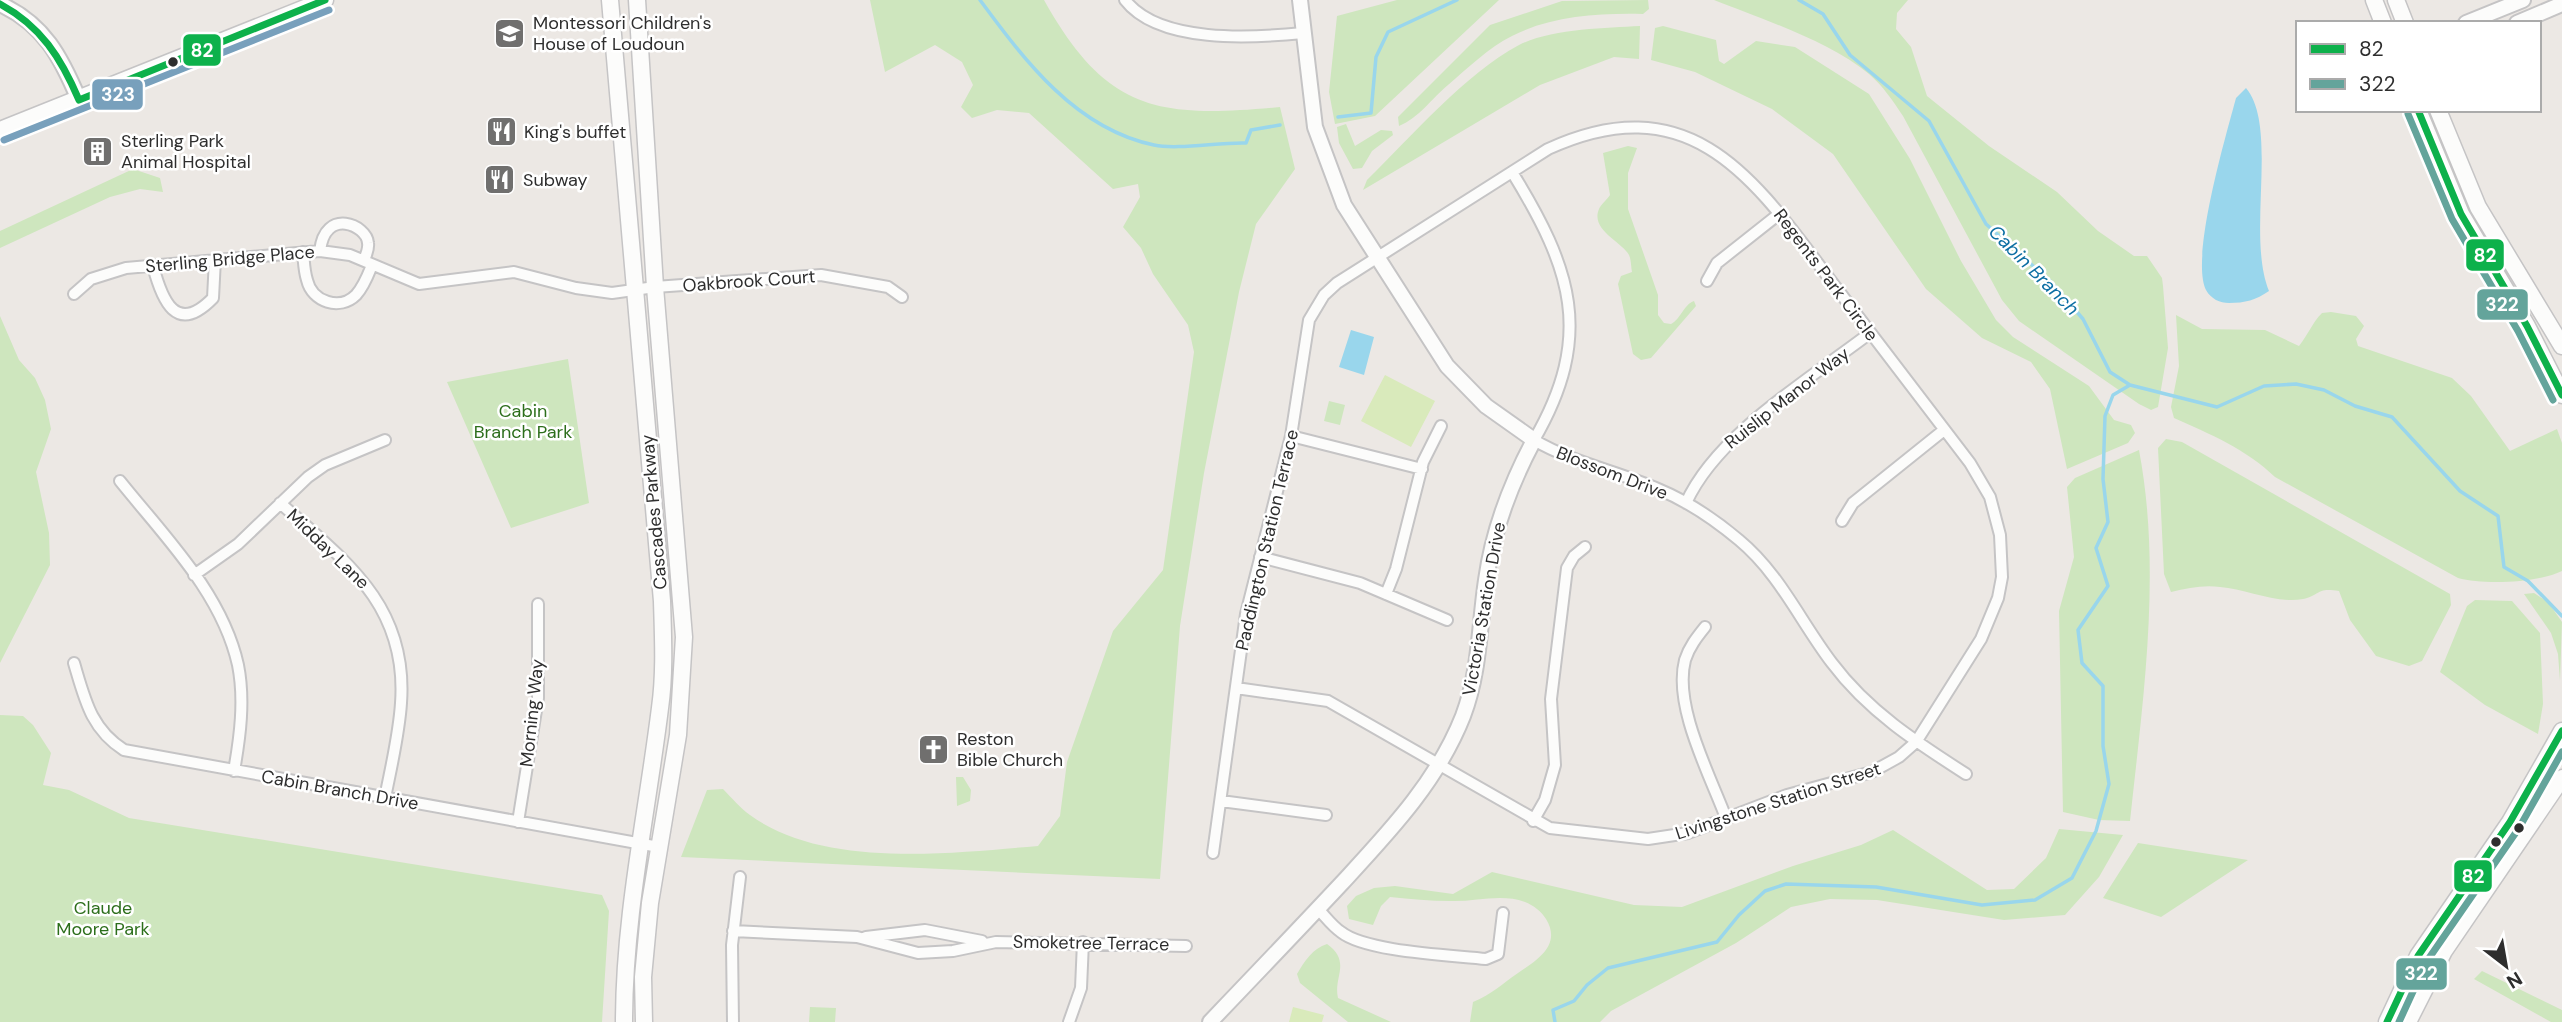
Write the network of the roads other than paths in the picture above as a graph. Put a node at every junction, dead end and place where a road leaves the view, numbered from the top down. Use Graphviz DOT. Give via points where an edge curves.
graph roads {
  1 [pos="326,0"];
  2 [pos="610,0"];
  3 [pos="637,0"];
  4 [pos="1125,0"];
  5 [pos="1300,0"];
  6 [pos="2374,0"];
  7 [pos="2396,0"];
  8 [pos="2523,0"];
  9 [pos="0,4"];
  10 [pos="2562,4"];
  11 [pos="2382,21"];
  12 [pos="2404,21"];
  13 [pos="2471,21"];
  14 [pos="2522,21"];
  15 [pos="1303,33"];
  16 [pos="79,100"];
  17 [pos="2419,112"];
  18 [pos="2439,112"];
  19 [pos="0,130"];
  20 [pos="1512,172"];
  21 [pos="1779,214"];
  22 [pos="320,251"];
  23 [pos="303,252"];
  24 [pos="1376,257"];
  25 [pos="215,259"];
  26 [pos="368,262"];
  27 [pos="153,265"];
  28 [pos="1707,281"];
  29 [pos="655,287"];
  30 [pos="635,290"];
  31 [pos="74,294"];
  32 [pos="902,297"];
  33 [pos="1870,333"];
  34 [pos="2562,346"];
  35 [pos="2562,395"];
  36 [pos="1441,426"];
  37 [pos="1944,430"];
  38 [pos="1291,436"];
  39 [pos="385,440"];
  40 [pos="1534,440"];
  41 [pos="1422,469"];
  42 [pos="120,481"];
  43 [pos="280,503"];
  44 [pos="1686,503"];
  45 [pos="1842,521"];
  46 [pos="1585,547"];
  47 [pos="1260,557"];
  48 [pos="194,575"];
  49 [pos="1386,594"];
  50 [pos="538,604"];
  51 [pos="1447,621"];
  52 [pos="1705,627"];
  53 [pos="75,663"];
  54 [pos="1236,688"];
  55 [pos="2562,731"];
  56 [pos="1916,741"];
  57 [pos="1439,766"];
  58 [pos="234,771"];
  59 [pos="1966,774"];
  60 [pos="2562,778"];
  61 [pos="385,798"];
  62 [pos="1221,801"];
  63 [pos="1326,815"];
  64 [pos="1726,818"];
  65 [pos="1533,821"];
  66 [pos="518,822"];
  67 [pos="639,843"];
  68 [pos="659,846"];
  69 [pos="1213,853"];
  70 [pos="740,877"];
  71 [pos="1318,909"];
  72 [pos="1503,913"];
  73 [pos="733,931"];
  74 [pos="857,937"];
  75 [pos="996,942"];
  76 [pos="1083,942"];
  77 [pos="1186,946"];
  78 [pos="624,1022"];
  79 [pos="644,1022"];
  80 [pos="733,1022"];
  81 [pos="1069,1022"];
  82 [pos="1210,1022"];
  83 [pos="2387,1022"];
  84 [pos="2408,1022"];
  1 -- 16 [label="main road"];
  2 -- 30 [label="main road, Cascades Parkway"];
  3 -- 29 [label="main road, Cascades Parkway"];
  4 -- 15 [label="street" via="1144,19 1176,32"];
  5 -- 15 [label="street, Blossom Drive"];
  6 -- 11 [label="main road"];
  7 -- 12 [label="main road"];
  8 -- 13 [label="street"];
  9 -- 16 [label="street" via="50,40"];
  10 -- 14 [label="street"];
  15 -- 24 [label="street, Blossom Drive" via="1322,153 1344,205"];
  16 -- 19 [label="main road"];
  17 -- 35 [label="main road" via="2461,214"];
  18 -- 34 [label="main road" via="2478,207"];
  20 -- 21 [label="street, Regents Park Circle" via="1548,149 1586,134 1646,129 1689,139 1726,159 1758,186"];
  20 -- 24 [label="street, Regents Park Circle"];
  20 -- 40 [label="street, Victoria Station Drive" via="1554,246 1569,314 1561,383"];
  21 -- 28 [label="street" via="1717,263"];
  21 -- 33 [label="street, Regents Park Circle"];
  22 -- 23 [label="street, Sterling Bridge Place"];
  22 -- 26 [label="street, Sterling Bridge Place"];
  22 -- 26 [label="street" via="323,234 341,223 366,235"];
  23 -- 25 [label="street, Sterling Bridge Place"];
  23 -- 26 [label="street" via="307,282 317,297 331,303 349,301 357,294"];
  24 -- 38 [label="street, Paddington Station Terrace" via="1324,295 1309,320"];
  24 -- 40 [label="street, Blossom Drive" via="1447,366 1486,406"];
  25 -- 27 [label="street, Sterling Bridge Place"];
  25 -- 27 [label="street" via="213,298 203,309 189,314 167,305"];
  26 -- 30 [label="street, Sterling Bridge Place" via="419,284 514,272 594,292"];
  27 -- 31 [label="street, Sterling Bridge Place" via="107,273 91,279"];
  29 -- 30 [label="street, Oakbrook Court"];
  29 -- 32 [label="street, Oakbrook Court" via="821,275 888,288"];
  29 -- 68 [label="main road, Cascades Parkway" via="684,637 681,710"];
  30 -- 67 [label="main road, Cascades Parkway" via="663,651 661,706"];
  33 -- 37 [label="street, Regents Park Circle"];
  33 -- 44 [label="street, Ruislip Manor Way" via="1729,441 1703,470"];
  36 -- 41 [label="street"];
  37 -- 45 [label="street" via="1853,503"];
  37 -- 56 [label="street, Regents Park Circle" via="1990,497 2000,535 2002,577 1981,639"];
  38 -- 41 [label="street"];
  38 -- 47 [label="street, Paddington Station Terrace"];
  39 -- 43 [label="street" via="325,466"];
  40 -- 44 [label="street, Blossom Drive" via="1561,455"];
  40 -- 57 [label="street, Victoria Station Drive" via="1499,519 1472,688"];
  41 -- 49 [label="street"];
  42 -- 48 [label="street"];
  43 -- 48 [label="street" via="238,544"];
  43 -- 61 [label="street, Midday Lane" via="367,583 391,628 398,654 401,705"];
  44 -- 56 [label="street, Blossom Drive" via="1716,521 1761,561 1851,686"];
  46 -- 65 [label="street" via="1567,568 1551,699 1555,765"];
  47 -- 49 [label="street"];
  47 -- 54 [label="street, Paddington Station Terrace"];
  48 -- 58 [label="street" via="224,624 238,665 240,735"];
  49 -- 51 [label="street"];
  50 -- 66 [label="street, Morning Way" via="538,698"];
  52 -- 64 [label="street" via="1685,661 1685,704"];
  53 -- 58 [label="street, Cabin Branch Drive" via="87,709 107,740 136,754"];
  54 -- 57 [label="street, Livingstone Station Street" via="1328,701"];
  54 -- 62 [label="street, Paddington Station Terrace"];
  55 -- 83 [label="main road" via="2510,821 2418,956"];
  56 -- 59 [label="street, Blossom Drive"];
  56 -- 64 [label="street, Livingstone Station Street" via="1872,772 1787,795"];
  57 -- 65 [label="street, Livingstone Station Street"];
  57 -- 71 [label="street, Victoria Station Drive" via="1407,811"];
  58 -- 61 [label="street, Cabin Branch Drive"];
  60 -- 84 [label="main road" via="2444,951"];
  61 -- 66 [label="street, Cabin Branch Drive"];
  62 -- 63 [label="street"];
  62 -- 69 [label="street, Paddington Station Terrace"];
  64 -- 65 [label="street, Livingstone Station Street" via="1688,833 1648,839 1566,832"];
  66 -- 67 [label="street, Cabin Branch Drive"];
  67 -- 68 [label="street, Cabin Branch Drive"];
  67 -- 78 [label="main road, Cascades Parkway"];
  68 -- 79 [label="main road, Cascades Parkway" via="643,977"];
  70 -- 73 [label="street"];
  71 -- 72 [label="street" via="1340,932 1373,945 1486,959 1498,954"];
  71 -- 82 [label="street, Victoria Station Drive"];
  73 -- 74 [label="street, Smoketree Terrace"];
  73 -- 80 [label="street"];
  74 -- 75 [label="street, Smoketree Terrace" via="925,930"];
  74 -- 75 [label="street, Smoketree Terrace" via="918,953"];
  75 -- 76 [label="street, Smoketree Terrace"];
  76 -- 77 [label="street, Smoketree Terrace"];
  76 -- 81 [label="street" via="1081,988"];
}
